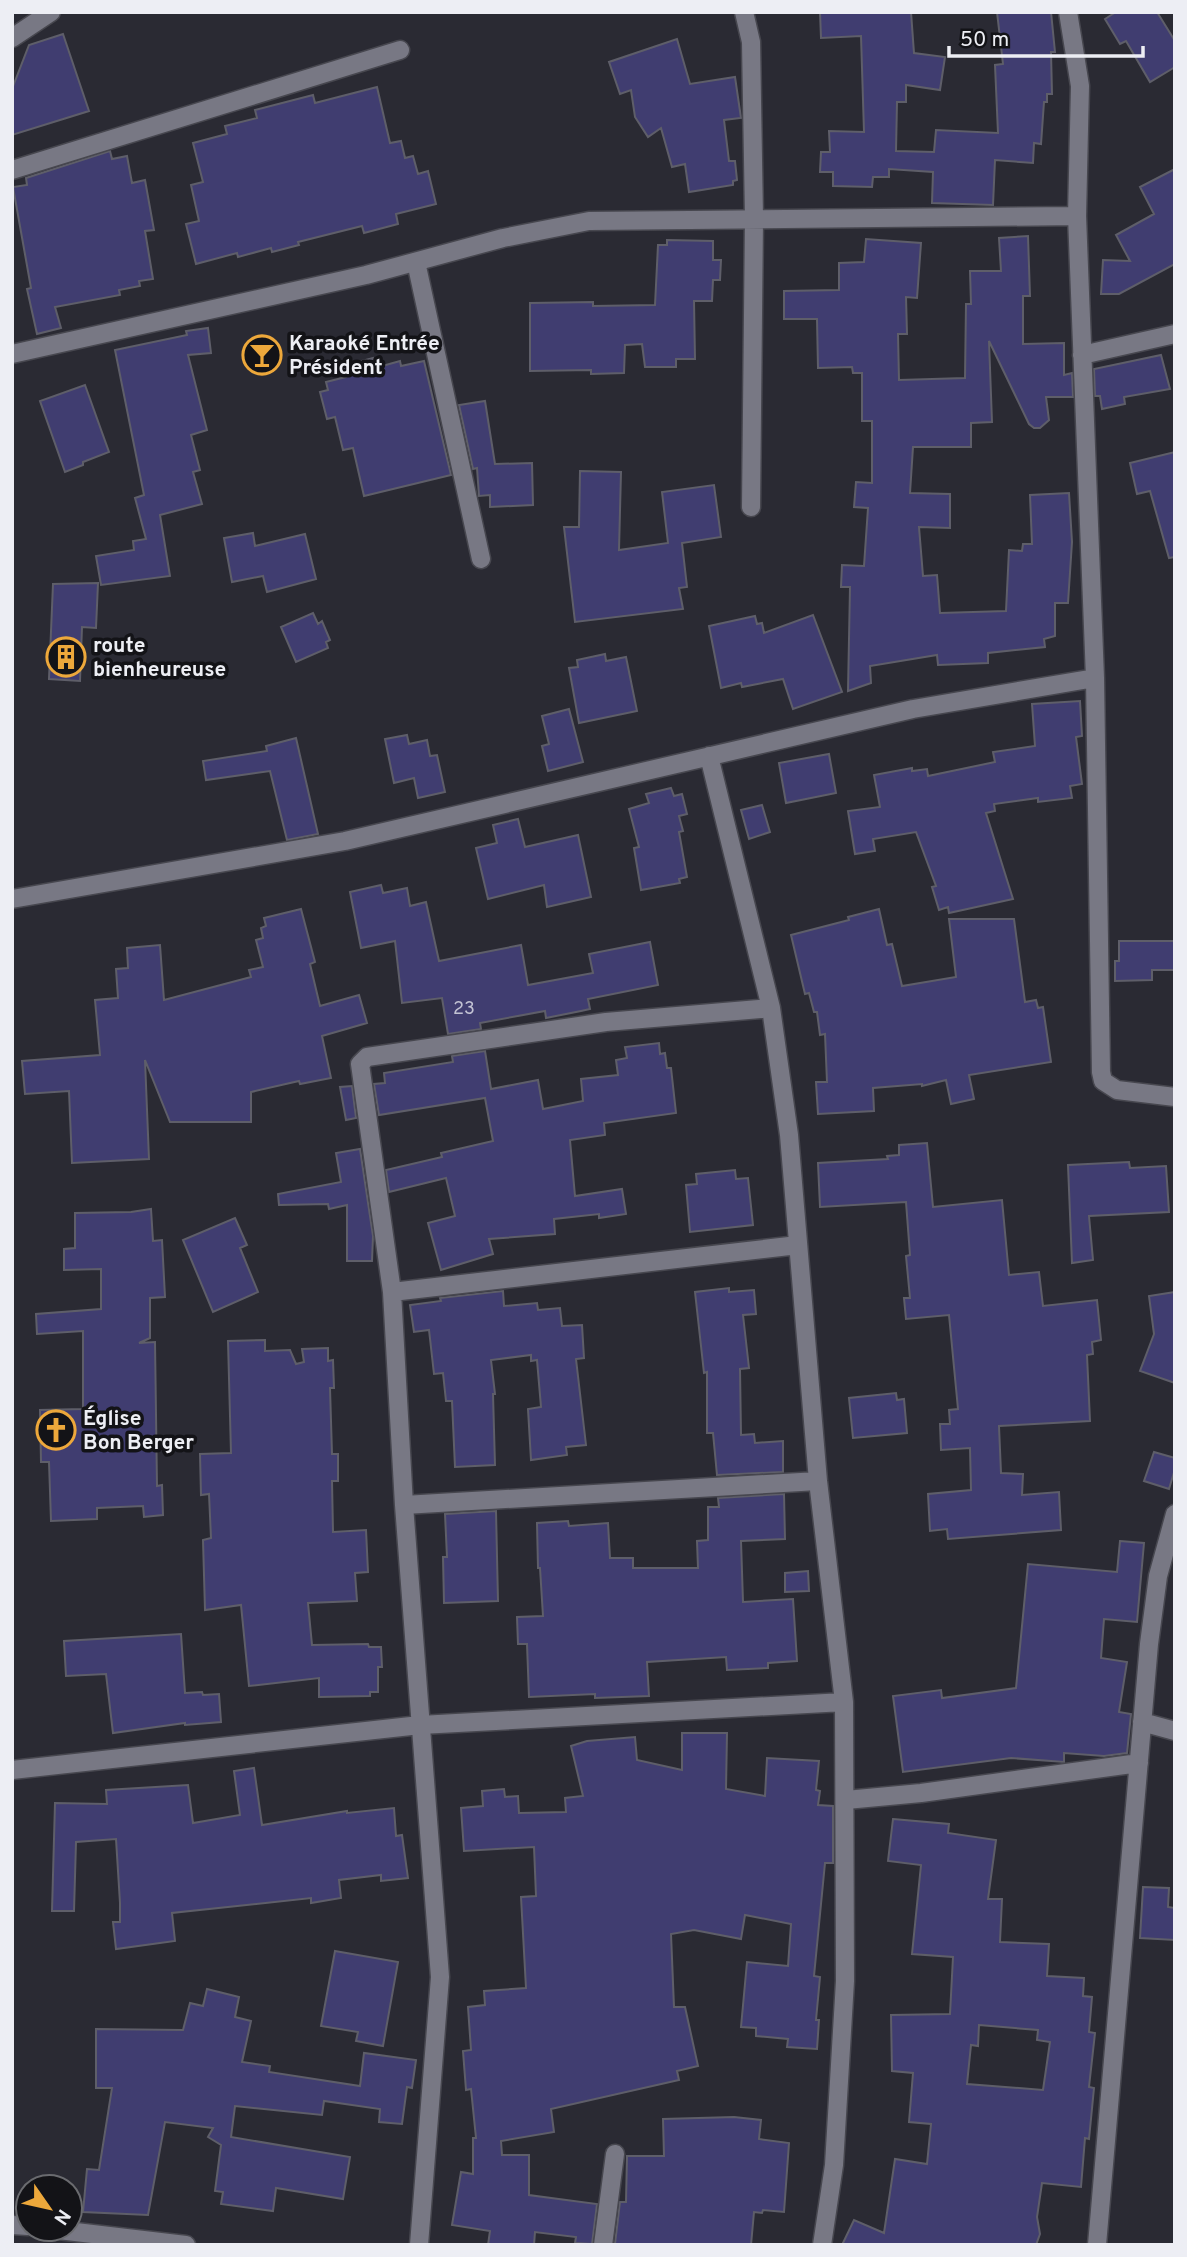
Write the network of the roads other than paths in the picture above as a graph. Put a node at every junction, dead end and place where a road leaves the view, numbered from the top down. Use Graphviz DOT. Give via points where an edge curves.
graph roads {
  1 [pos="51,12"];
  2 [pos="744,12"];
  3 [pos="1068,12"];
  4 [pos="12,38"];
  5 [pos="400,50"];
  6 [pos="12,170"];
  7 [pos="1077,216"];
  8 [pos="754,218"];
  9 [pos="416,262"];
  10 [pos="1175,334"];
  11 [pos="12,354"];
  12 [pos="1082,355"];
  13 [pos="751,507"];
  14 [pos="481,559"];
  15 [pos="1095,678"];
  16 [pos="709,756"];
  17 [pos="12,899"];
  18 [pos="771,1008"];
  19 [pos="1175,1097"];
  20 [pos="798,1245"];
  21 [pos="392,1292"];
  22 [pos="818,1481"];
  23 [pos="404,1505"];
  24 [pos="1175,1514"];
  25 [pos="844,1702"];
  26 [pos="1142,1722"];
  27 [pos="420,1725"];
  28 [pos="1175,1731"];
  29 [pos="1139,1763"];
  30 [pos="12,1770"];
  31 [pos="846,1800"];
  32 [pos="615,2154"];
  33 [pos="84,2233"];
  34 [pos="186,2245"];
  35 [pos="419,2245"];
  36 [pos="603,2245"];
  37 [pos="822,2245"];
  38 [pos="1097,2245"];
  1 -- 4 [label="street"];
  2 -- 8 [label="street" via="751,42"];
  3 -- 7 [label="street" via="1080,86"];
  5 -- 6 [label="street"];
  7 -- 8 [label="street"];
  7 -- 12 [label="street"];
  8 -- 9 [label="street" via="589,221"];
  8 -- 13 [label="street"];
  9 -- 11 [label="street"];
  9 -- 14 [label="street"];
  10 -- 12 [label="street"];
  12 -- 15 [label="street"];
  15 -- 16 [label="street" via="913,709"];
  15 -- 19 [label="street" via="1101,1072 1103,1081 1116,1090"];
  16 -- 17 [label="street" via="345,841"];
  16 -- 18 [label="street"];
  18 -- 20 [label="street" via="789,1135"];
  18 -- 21 [label="street" via="606,1023 362,1060"];
  20 -- 21 [label="street"];
  20 -- 22 [label="street"];
  21 -- 23 [label="street"];
  22 -- 23 [label="street"];
  22 -- 25 [label="street"];
  23 -- 27 [label="street"];
  24 -- 26 [label="street" via="1158,1576"];
  25 -- 27 [label="street"];
  25 -- 31 [label="street"];
  26 -- 28 [label="street"];
  26 -- 29 [label="street"];
  27 -- 30 [label="street"];
  27 -- 35 [label="street" via="440,1977"];
  29 -- 31 [label="street"];
  29 -- 38 [label="street"];
  31 -- 37 [label="street" via="841,2071"];
  32 -- 36 [label="street"];
  33 -- 34 [label="street"];
}
